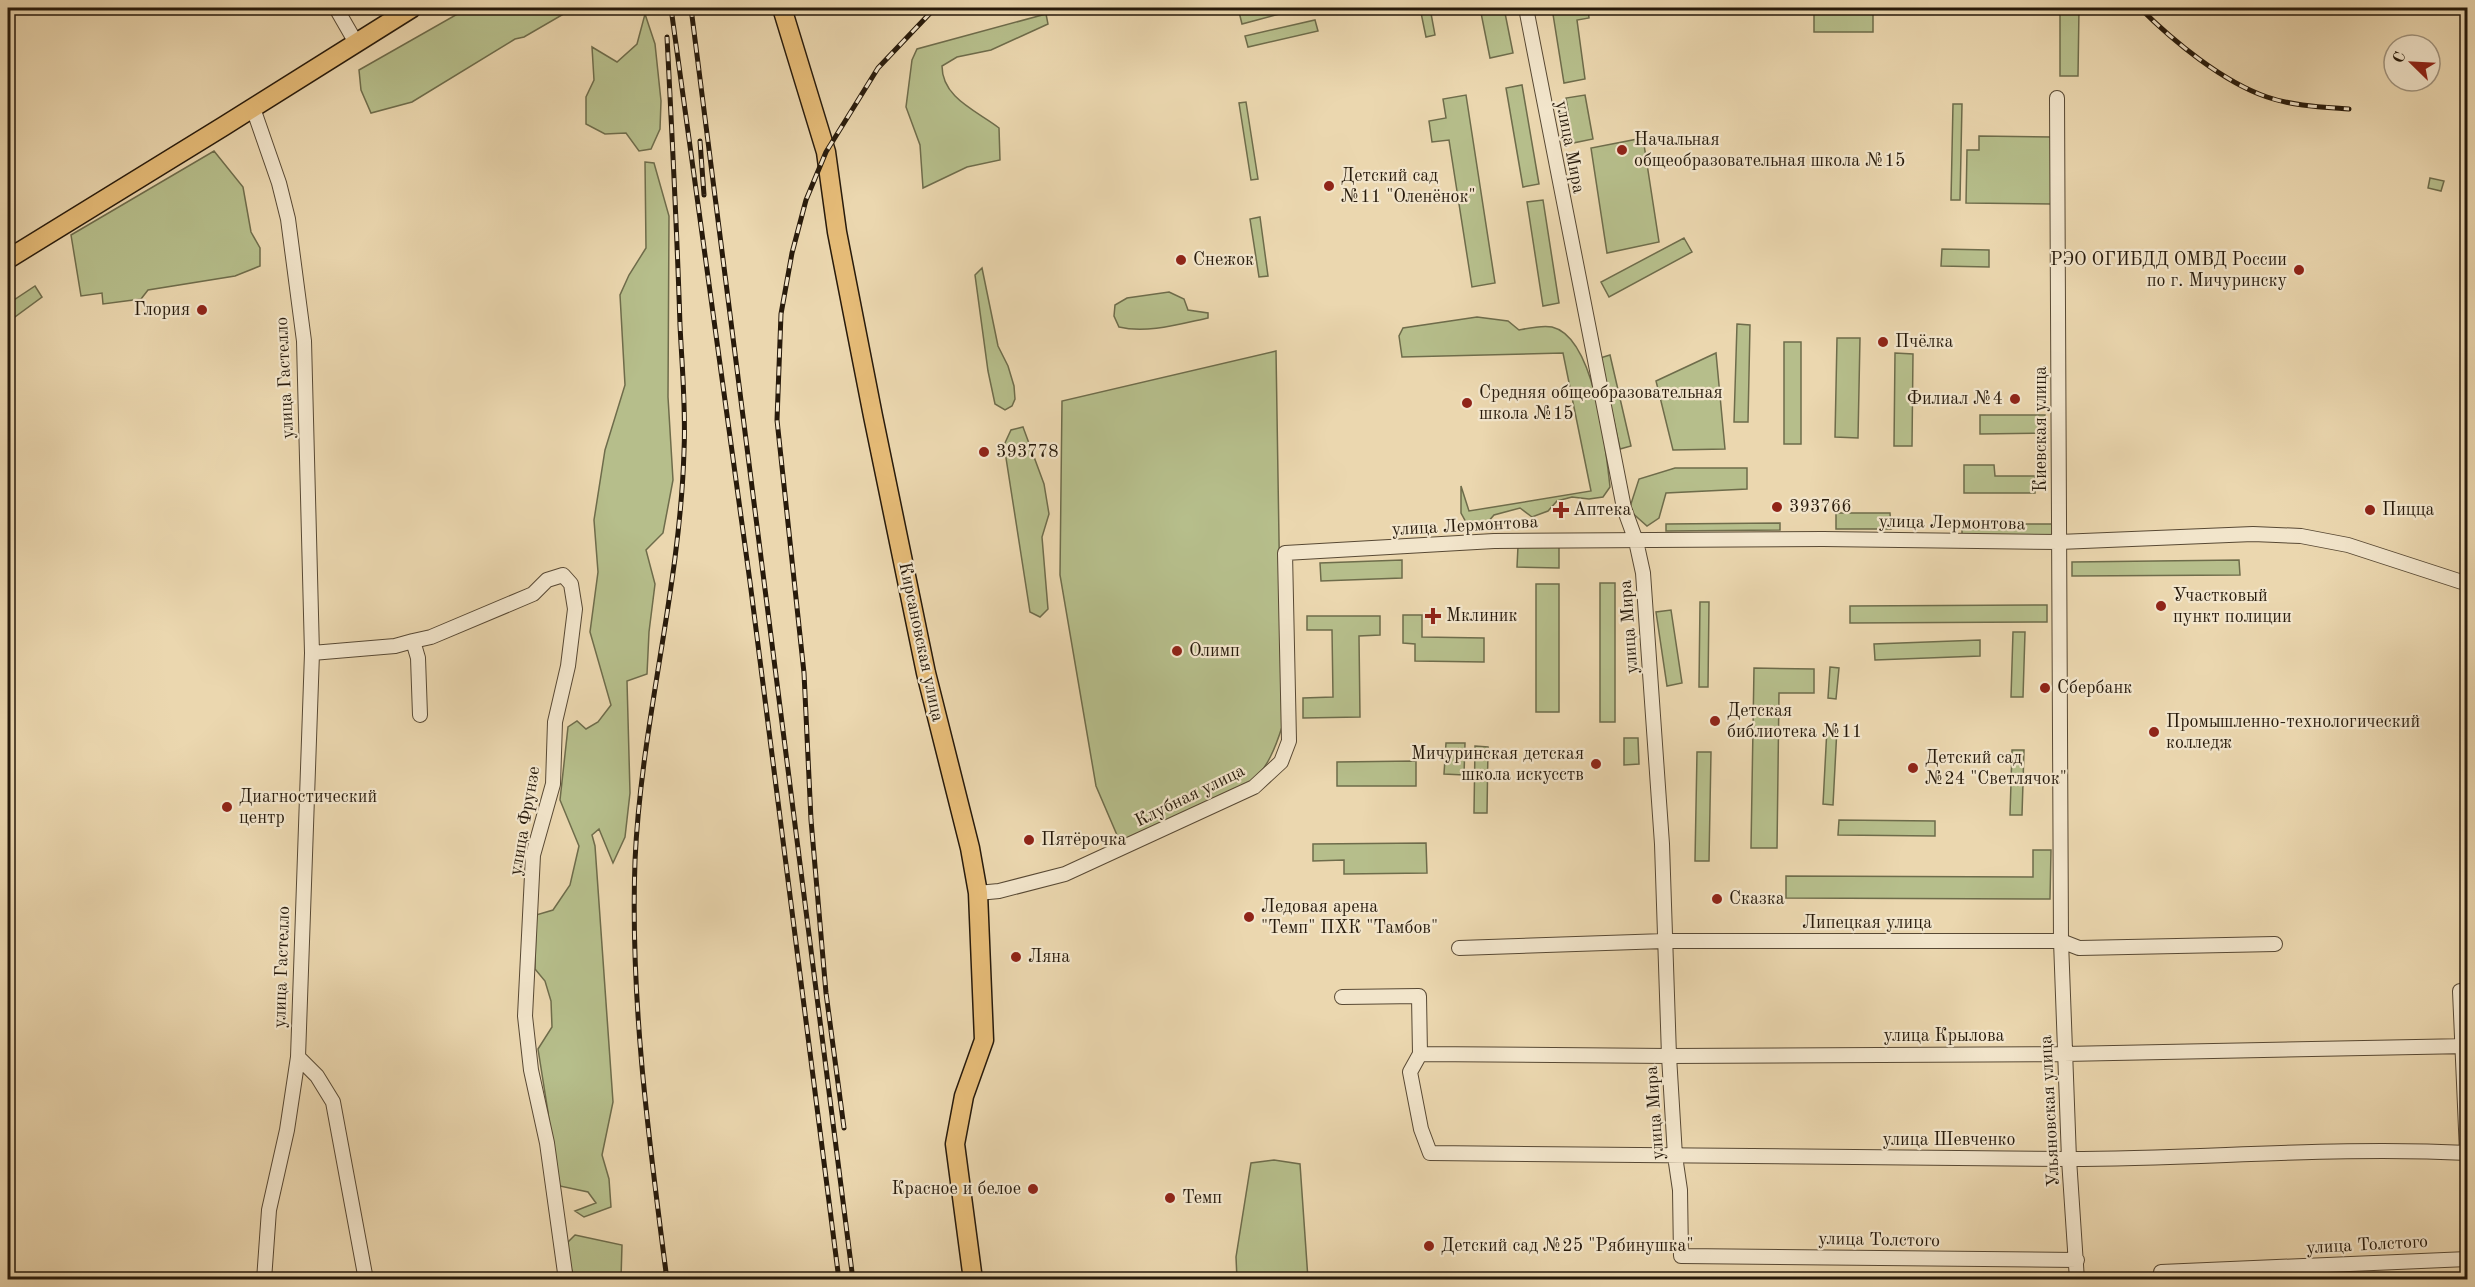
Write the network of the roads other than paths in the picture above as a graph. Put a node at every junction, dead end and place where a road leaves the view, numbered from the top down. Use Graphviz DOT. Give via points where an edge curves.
graph roads {
  1 [pos="336,8"];
  2 [pos="412,8"];
  3 [pos="782,8"];
  4 [pos="1526,8"];
  5 [pos="355,41"];
  6 [pos="2057,98"];
  7 [pos="252,108"];
  8 [pos="8,259"];
  9 [pos="1636,541"];
  10 [pos="2059,543"];
  11 [pos="1285,553"];
  12 [pos="2468,584"];
  13 [pos="413,641"];
  14 [pos="312,653"];
  15 [pos="420,715"];
  16 [pos="978,893"];
  17 [pos="1665,941"];
  18 [pos="2061,941"];
  19 [pos="2275,944"];
  20 [pos="1459,948"];
  21 [pos="2460,991"];
  22 [pos="1342,997"];
  23 [pos="2465,1046"];
  24 [pos="1420,1054"];
  25 [pos="2064,1054"];
  26 [pos="1669,1056"];
  27 [pos="298,1057"];
  28 [pos="2467,1153"];
  29 [pos="1675,1156"];
  30 [pos="2069,1159"];
  31 [pos="1681,1256"];
  32 [pos="2468,1259"];
  33 [pos="2077,1260"];
  34 [pos="2160,1272"];
  35 [pos="264,1280"];
  36 [pos="366,1280"];
  37 [pos="566,1280"];
  38 [pos="973,1280"];
  39 [pos="2077,1280"];
  1 -- 5 [label="street"];
  2 -- 5 [label="main road"];
  3 -- 16 [label="main road, Кирсановская улица" via="826,152 837,232 873,416 926,673"];
  4 -- 9 [label="street, улица Мира" via="1624,508"];
  5 -- 7 [label="main road"];
  6 -- 10 [label="street, Киевская улица"];
  7 -- 8 [label="main road"];
  7 -- 14 [label="street, улица Гастелло" via="288,219 304,341"];
  9 -- 10 [label="street, улица Лермонтова"];
  9 -- 11 [label="street, улица Лермонтова" via="1494,541"];
  9 -- 17 [label="street, улица Мира" via="1643,573"];
  10 -- 12 [label="street, улица Лермонтова" via="2253,534 2301,536 2368,551"];
  10 -- 18 [label="street, Киевская улица"];
  11 -- 16 [label="street, Клубная улица" via="1289,741 1281,762 1254,787 1065,874"];
  13 -- 14 [label="street"];
  13 -- 15 [label="street" via="418,658"];
  13 -- 37 [label="street, улица Фрунзе" via="533,594 548,580 563,575 571,584 575,609 568,666 555,722 553,784 534,855 525,1016"];
  14 -- 27 [label="street, улица Гастелло"];
  16 -- 38 [label="main road, Кирсановская улица" via="984,1040 964,1096 955,1144"];
  17 -- 18 [label="street, Липецкая улица"];
  17 -- 20 [label="street, Липецкая улица"];
  17 -- 26 [label="street, улица Мира"];
  18 -- 19 [label="street, Липецкая улица" via="2079,948"];
  18 -- 25 [label="street, Ульяновская улица"];
  21 -- 23 [label="street"];
  22 -- 24 [label="street" via="1419,996"];
  23 -- 25 [label="street, улица Крылова"];
  23 -- 28 [label="street"];
  24 -- 26 [label="street, улица Крылова"];
  24 -- 29 [label="street, улица Шевченко" via="1410,1072 1430,1153"];
  25 -- 26 [label="street, улица Крылова"];
  25 -- 30 [label="street, Ульяновская улица"];
  26 -- 29 [label="street, улица Мира"];
  27 -- 35 [label="street, улица Гастелло" via="269,1210"];
  27 -- 36 [label="street" via="317,1076 333,1102"];
  28 -- 30 [label="street, улица Шевченко"];
  29 -- 30 [label="street, улица Шевченко"];
  29 -- 31 [label="street, улица Мира"];
  30 -- 33 [label="street, Ульяновская улица"];
  31 -- 33 [label="street, улица Толстого"];
  32 -- 34 [label="street, улица Толстого"];
  33 -- 39 [label="street, Ульяновская улица"];
}
